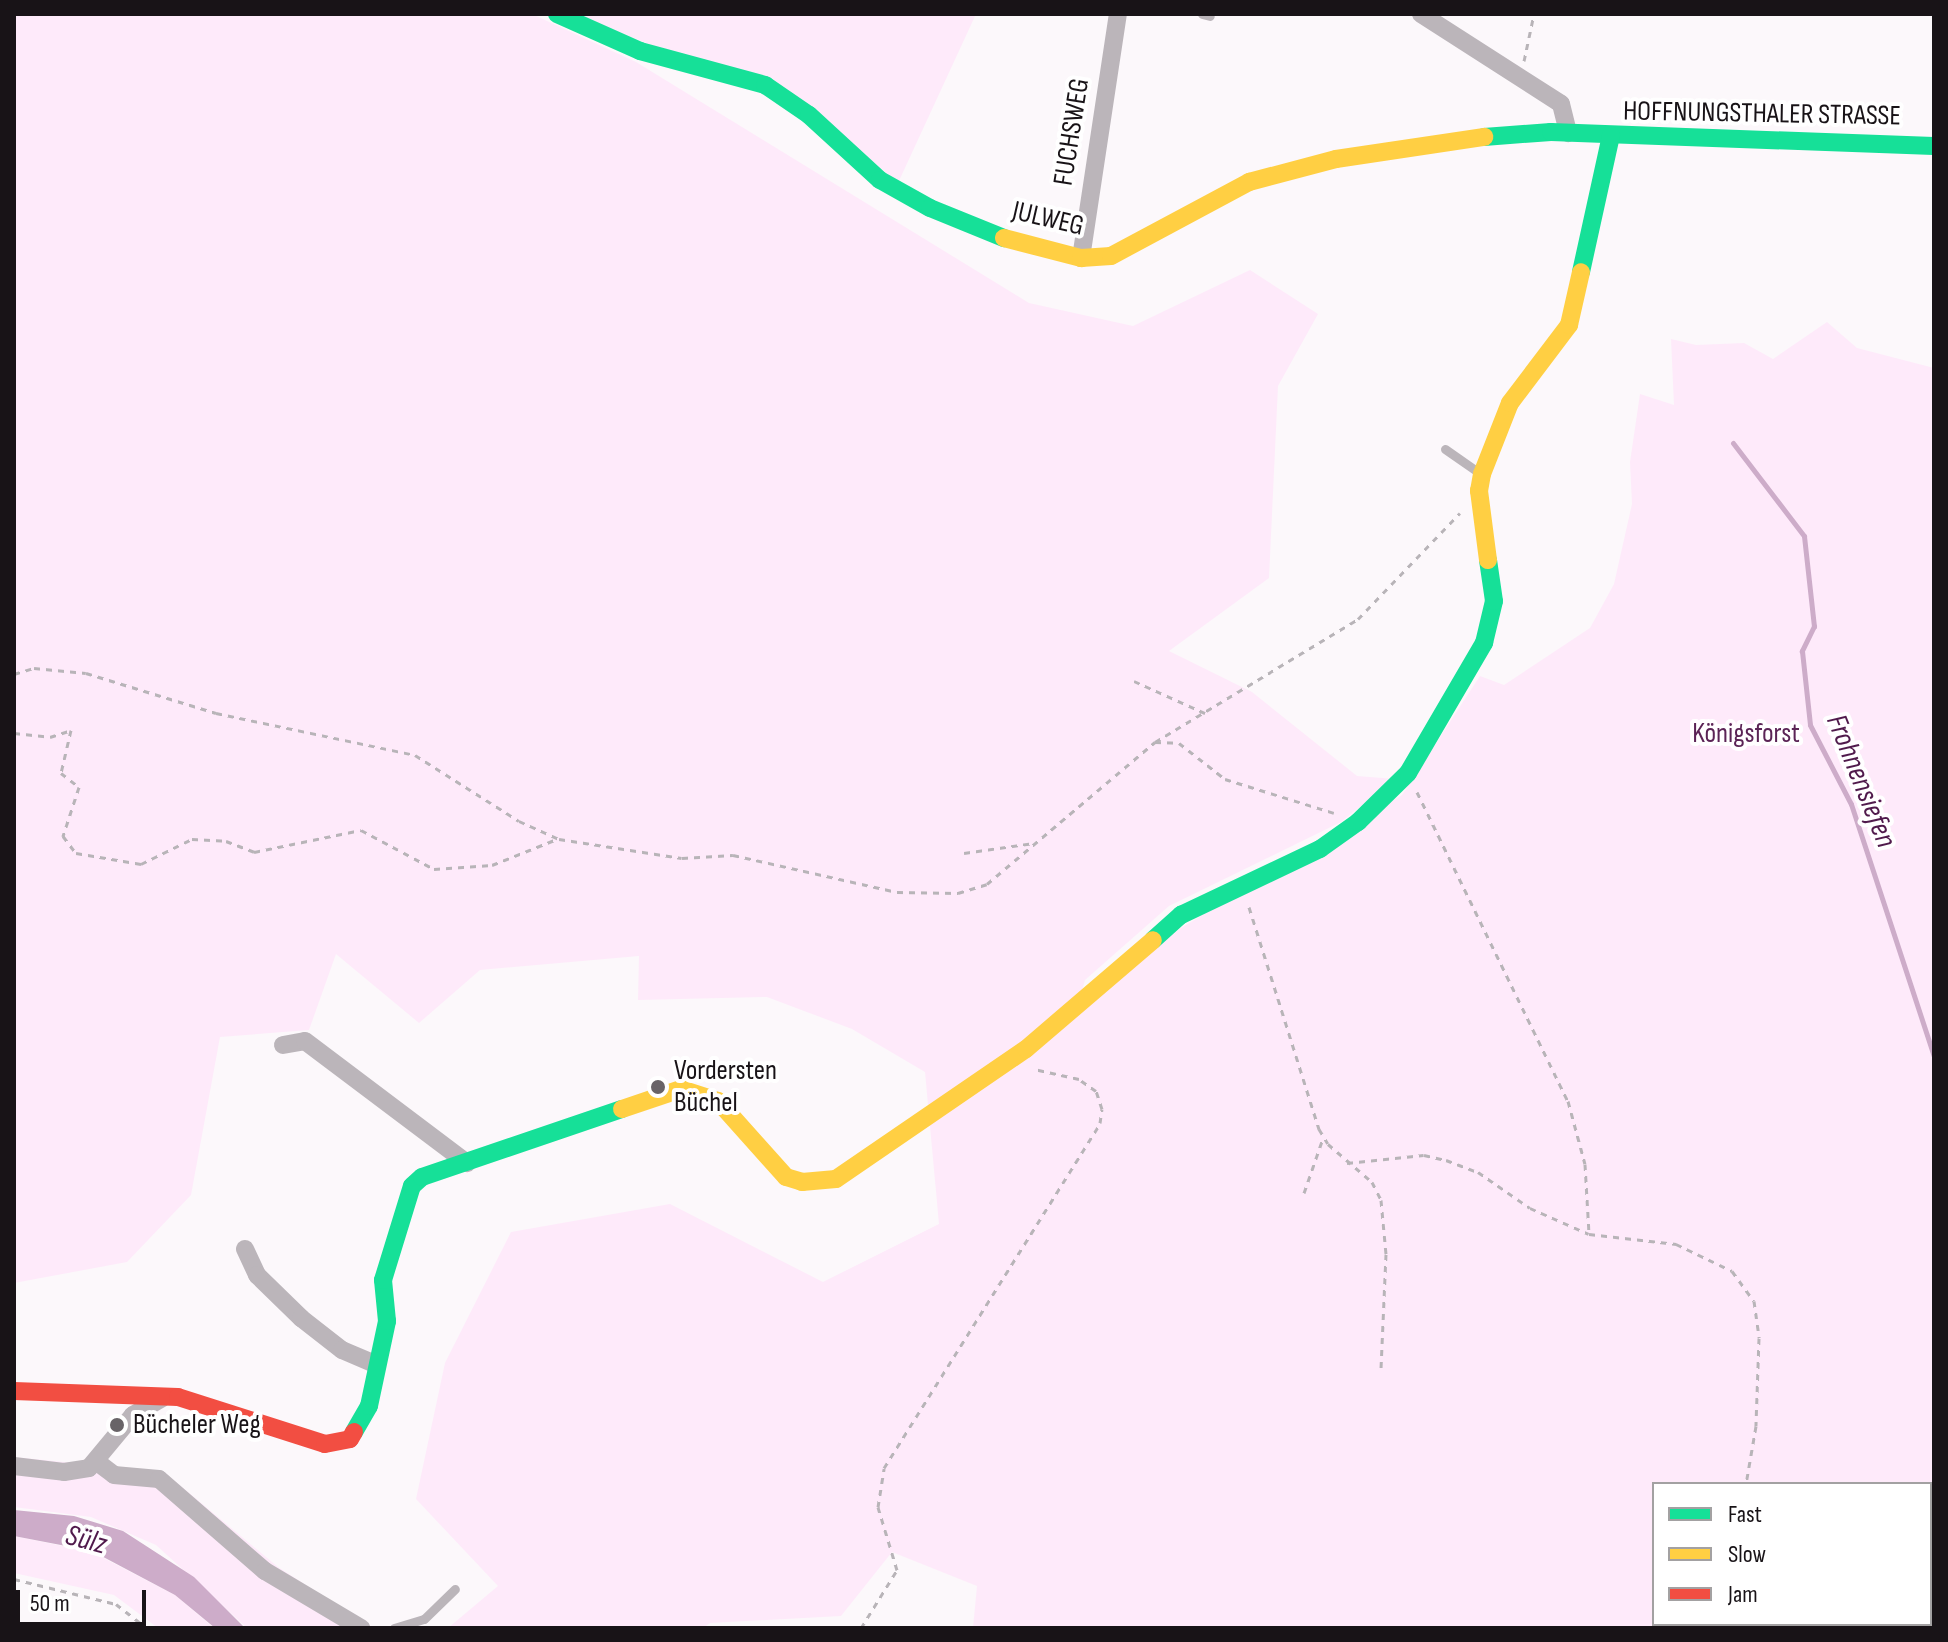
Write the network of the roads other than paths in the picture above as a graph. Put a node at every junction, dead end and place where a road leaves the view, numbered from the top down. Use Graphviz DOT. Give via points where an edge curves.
graph roads {
  1 [pos="557,14"];
  2 [pos="1118,14"];
  3 [pos="1421,14"];
  4 [pos="1568,133"];
  5 [pos="1611,135"];
  6 [pos="1934,146"];
  7 [pos="1081,258"];
  8 [pos="1445,449"];
  9 [pos="1480,483"];
  10 [pos="283,1045"];
  11 [pos="467,1163"];
  12 [pos="245,1249"];
  13 [pos="377,1365"];
  14 [pos="14,1391"];
  15 [pos="163,1398"];
  16 [pos="97,1462"];
  17 [pos="14,1466"];
  18 [pos="455,1589"];
  19 [pos="361,1628"];
  20 [pos="394,1628"];
  1 -- 7 [label="street, JULWEG" via="640,51 765,85 809,115 880,180 930,208 1030,248"];
  2 -- 7 [label="street, FUCHSWEG"];
  3 -- 4 [label="street" via="1561,104"];
  4 -- 5 [label="street, JULWEG"];
  4 -- 7 [label="street, JULWEG" via="1462,139 1307,167 1249,182 1111,256"];
  5 -- 6 [label="street, HOFFNUNGSTHALER STRASSE"];
  5 -- 9 [label="street, HOFFNUNGSTHALER STRASSE" via="1569,325 1510,403"];
  8 -- 9 [label="lane"];
  9 -- 11 [label="street" via="1494,575 1492,620 1462,684 1408,773 1358,822 1320,849 1181,915 1007,1062 936,1107 864,1164 822,1182 802,1182 773,1168 718,1101 681,1089"];
  10 -- 11 [label="street" via="305,1041"];
  11 -- 13 [label="street" via="422,1177 405,1198 383,1280 387,1321"];
  12 -- 13 [label="street" via="257,1275 301,1318 342,1350"];
  13 -- 15 [label="street" via="365,1420 350,1439 338,1444 208,1404"];
  14 -- 15 [label="street"];
  15 -- 16 [label="street" via="133,1415"];
  16 -- 17 [label="street" via="80,1472"];
  16 -- 19 [label="street" via="114,1475 159,1479 265,1571"];
  18 -- 20 [label="lane" via="424,1619"];
}
